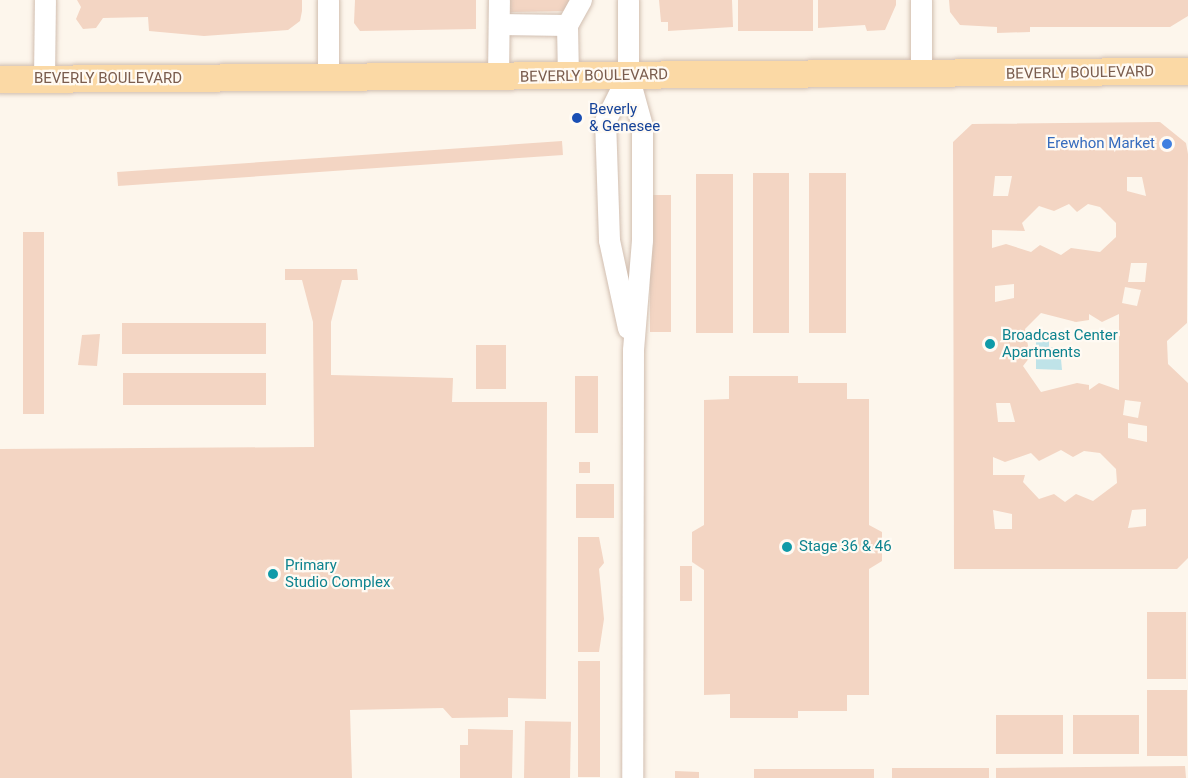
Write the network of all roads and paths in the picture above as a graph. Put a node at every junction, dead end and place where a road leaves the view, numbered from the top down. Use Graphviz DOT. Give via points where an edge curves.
graph roads {
  1 [pos="45,0"];
  2 [pos="328,0"];
  3 [pos="499,0"];
  4 [pos="582,0"];
  5 [pos="628,0"];
  6 [pos="921,0"];
  7 [pos="499,24"];
  8 [pos="567,25"];
  9 [pos="1188,71"];
  10 [pos="921,74"];
  11 [pos="628,75"];
  12 [pos="568,76"];
  13 [pos="498,77"];
  14 [pos="328,78"];
  15 [pos="0,79"];
  16 [pos="44,79"];
  17 [pos="633,350"];
  18 [pos="632,778"];
  1 -- 16 [label="street"];
  2 -- 14 [label="street"];
  3 -- 7 [label="street"];
  4 -- 8 [label="street"];
  5 -- 11 [label="street"];
  6 -- 10 [label="street"];
  7 -- 8 [label="street"];
  7 -- 13 [label="street"];
  8 -- 12 [label="street"];
  9 -- 10 [label="main road, BEVERLY BOULEVARD"];
  10 -- 11 [label="main road, BEVERLY BOULEVARD"];
  11 -- 12 [label="main road, BEVERLY BOULEVARD"];
  11 -- 17 [label="street" via="642,126 642,240"];
  11 -- 17 [label="street" via="605,122 609,240"];
  12 -- 13 [label="main road, BEVERLY BOULEVARD"];
  13 -- 14 [label="main road, BEVERLY BOULEVARD"];
  14 -- 16 [label="main road, BEVERLY BOULEVARD"];
  15 -- 16 [label="main road, BEVERLY BOULEVARD"];
  17 -- 18 [label="street"];
}
